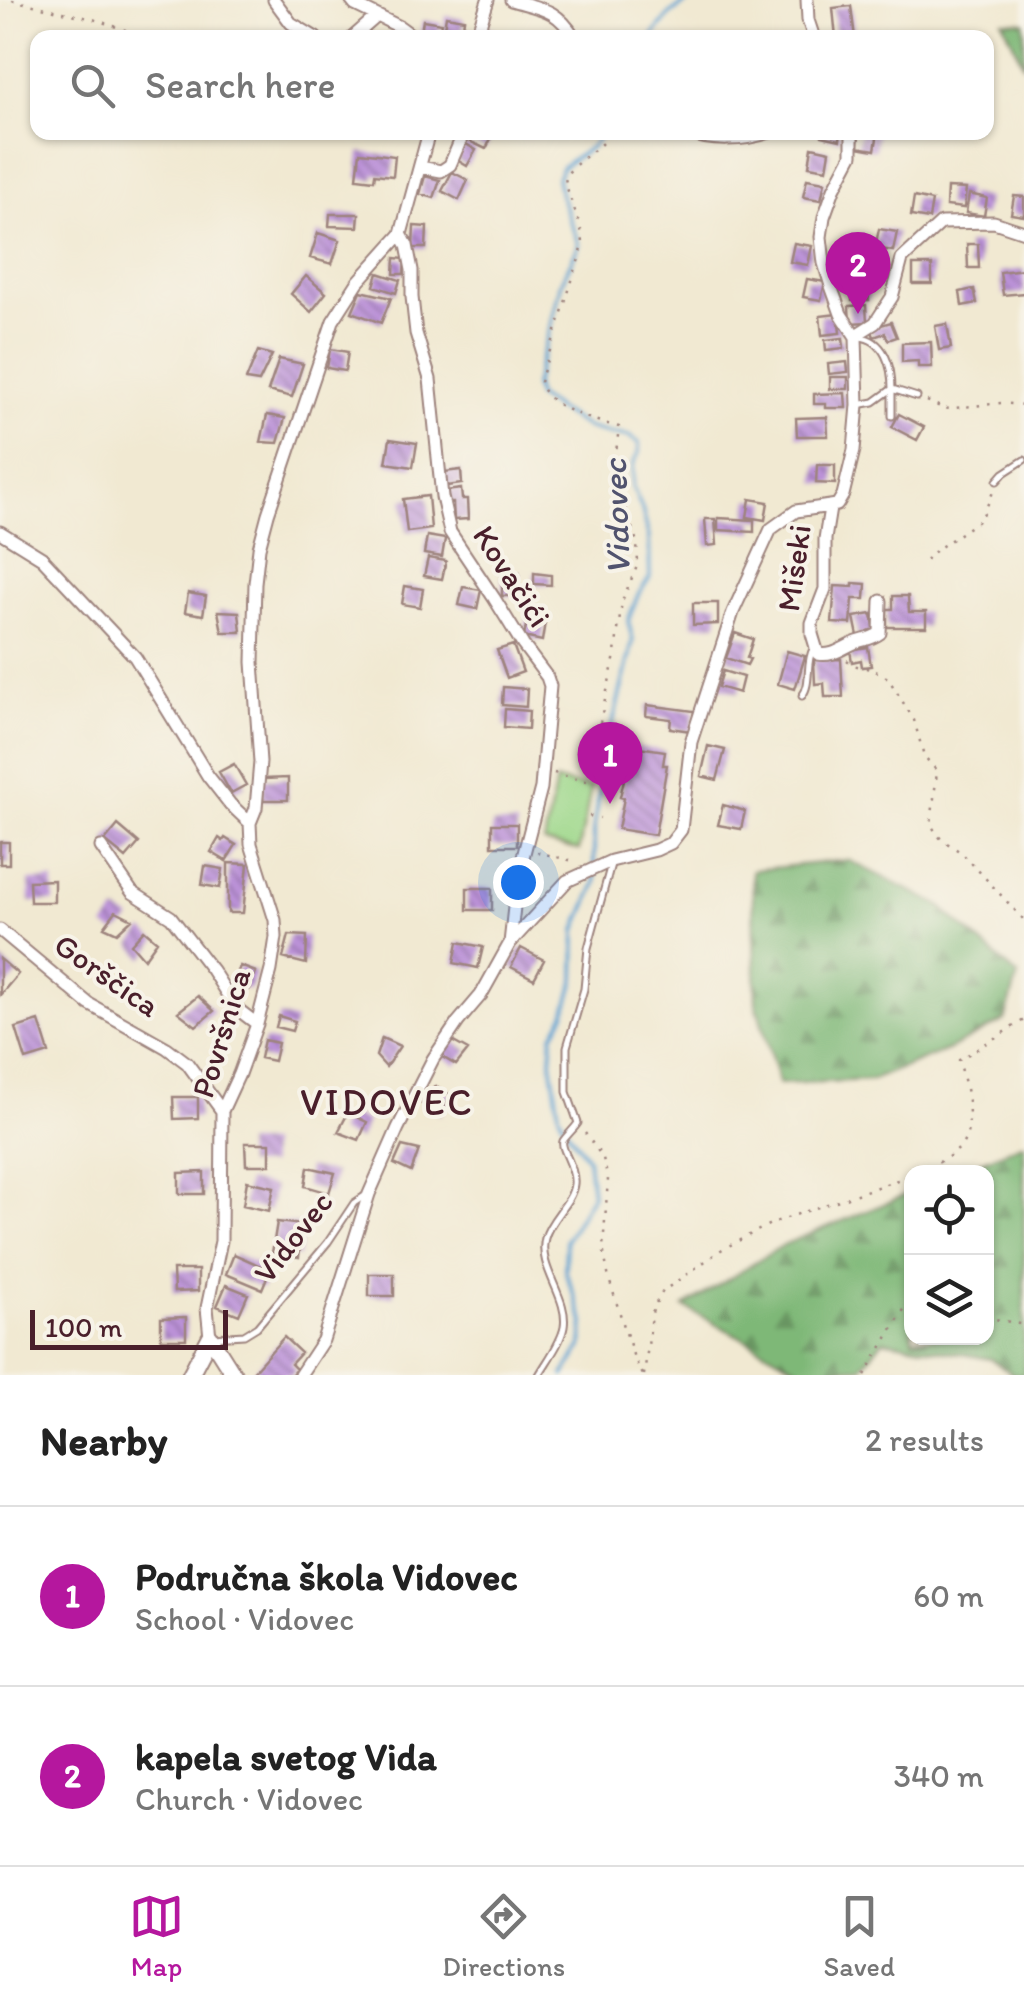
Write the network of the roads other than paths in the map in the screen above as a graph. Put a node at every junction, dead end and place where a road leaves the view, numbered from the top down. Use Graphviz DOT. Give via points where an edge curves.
graph roads {
  1 [pos="274,0"];
  2 [pos="351,0"];
  3 [pos="488,0"];
  4 [pos="511,0"];
  5 [pos="807,0"];
  6 [pos="376,16"];
  7 [pos="303,30"];
  8 [pos="363,30"];
  9 [pos="404,30"];
  10 [pos="479,30"];
  11 [pos="569,30"];
  12 [pos="811,30"];
  13 [pos="427,140"];
  14 [pos="461,140"];
  15 [pos="852,140"];
  16 [pos="420,167"];
  17 [pos="1024,232"];
  18 [pos="401,234"];
  19 [pos="856,336"];
  20 [pos="892,388"];
  21 [pos="917,397"];
  22 [pos="858,405"];
  23 [pos="892,416"];
  24 [pos="1024,460"];
  25 [pos="998,481"];
  26 [pos="830,508"];
  27 [pos="0,532"];
  28 [pos="881,600"];
  29 [pos="815,647"];
  30 [pos="802,696"];
  31 [pos="250,822"];
  32 [pos="102,848"];
  33 [pos="596,867"];
  34 [pos="0,930"];
  35 [pos="510,943"];
  36 [pos="257,1024"];
  37 [pos="222,1110"];
  38 [pos="369,1194"];
  39 [pos="210,1337"];
  40 [pos="190,1375"];
  41 [pos="234,1375"];
  42 [pos="300,1375"];
  43 [pos="539,1375"];
  1 -- 7 [label="street"];
  2 -- 6 [label="street"];
  3 -- 10 [label="street"];
  4 -- 11 [label="street" via="558,15"];
  5 -- 12 [label="street"];
  6 -- 8 [label="street"];
  6 -- 9 [label="street"];
  13 -- 16 [label="street"];
  14 -- 16 [label="street" via="441,172"];
  15 -- 19 [label="street" via="821,237 831,286"];
  16 -- 18 [label="street"];
  17 -- 19 [label="street" via="994,222 941,223 902,260 892,297 875,323"];
  18 -- 31 [label="street" via="333,322 259,548 253,662 260,762"];
  18 -- 35 [label="street, Kovačići" via="430,379 450,532 550,686 540,788"];
  19 -- 20 [label="lane" via="884,351"];
  19 -- 22 [label="street"];
  20 -- 21 [label="lane"];
  20 -- 22 [label="lane"];
  20 -- 23 [label="lane"];
  22 -- 26 [label="street" via="843,495"];
  24 -- 25 [label="lane"];
  26 -- 29 [label="street, Mišeki" via="825,589 812,623"];
  26 -- 33 [label="street, Vidovec" via="796,511 771,528 733,612 691,742 681,830 656,850"];
  27 -- 31 [label="street" via="42,558 135,657 208,776"];
  28 -- 29 [label="street, Mišeki" via="874,638 823,656"];
  29 -- 30 [label="lane"];
  31 -- 36 [label="street, Površnica" via="276,936"];
  32 -- 36 [label="street" via="132,892 171,917 236,1008"];
  33 -- 35 [label="street, Vidovec" via="567,880"];
  33 -- 43 [label="lane" via="584,989 567,1047 567,1092 577,1125 562,1148 574,1189 545,1237 564,1331"];
  34 -- 37 [label="street, Gorščica" via="89,1004 186,1063"];
  35 -- 38 [label="street, Vidovec" via="433,1059"];
  36 -- 37 [label="street, Površnica"];
  37 -- 39 [label="street, Površnica" via="221,1240 208,1308"];
  38 -- 39 [label="lane, Vidovec" via="354,1202 257,1327 244,1336"];
  38 -- 42 [label="street, Vidovec" via="323,1340"];
  39 -- 40 [label="street"];
  39 -- 41 [label="street"];
}
